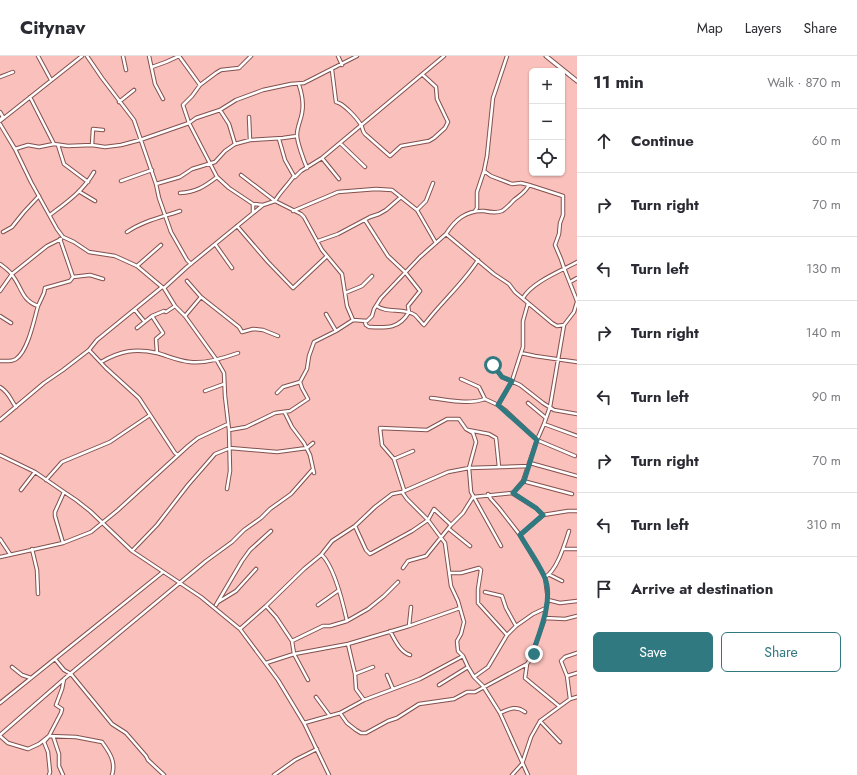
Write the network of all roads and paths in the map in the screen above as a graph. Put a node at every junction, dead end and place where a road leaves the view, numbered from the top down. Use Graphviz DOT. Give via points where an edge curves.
graph roads {
  1 [pos="38,56"];
  2 [pos="82,56"];
  3 [pos="87,56"];
  4 [pos="123,56"];
  5 [pos="150,56"];
  6 [pos="245,56"];
  7 [pos="251,56"];
  8 [pos="338,56"];
  9 [pos="357,56"];
  10 [pos="444,56"];
  11 [pos="507,56"];
  12 [pos="544,56"];
  13 [pos="248,60"];
  14 [pos="342,64"];
  15 [pos="152,67"];
  16 [pos="558,68"];
  17 [pos="126,70"];
  18 [pos="332,70"];
  19 [pos="13,72"];
  20 [pos="565,73"];
  21 [pos="423,75"];
  22 [pos="0,77"];
  23 [pos="51,80"];
  24 [pos="577,82"];
  25 [pos="200,85"];
  26 [pos="299,85"];
  27 [pos="134,90"];
  28 [pos="30,97"];
  29 [pos="163,99"];
  30 [pos="119,102"];
  31 [pos="220,110"];
  32 [pos="0,112"];
  33 [pos="249,117"];
  34 [pos="0,122"];
  35 [pos="189,123"];
  36 [pos="361,125"];
  37 [pos="103,130"];
  38 [pos="297,136"];
  39 [pos="279,138"];
  40 [pos="140,140"];
  41 [pos="250,140"];
  42 [pos="340,143"];
  43 [pos="235,144"];
  44 [pos="56,145"];
  45 [pos="92,145"];
  46 [pos="15,149"];
  47 [pos="322,158"];
  48 [pos="209,163"];
  49 [pos="365,166"];
  50 [pos="307,168"];
  51 [pos="152,170"];
  52 [pos="484,171"];
  53 [pos="94,172"];
  54 [pos="242,175"];
  55 [pos="294,176"];
  56 [pos="217,177"];
  57 [pos="339,180"];
  58 [pos="121,181"];
  59 [pos="88,182"];
  60 [pos="433,183"];
  61 [pos="156,184"];
  62 [pos="529,185"];
  63 [pos="80,192"];
  64 [pos="180,194"];
  65 [pos="39,196"];
  66 [pos="401,197"];
  67 [pos="95,201"];
  68 [pos="275,201"];
  69 [pos="253,204"];
  70 [pos="263,205"];
  71 [pos="417,210"];
  72 [pos="180,211"];
  73 [pos="293,211"];
  74 [pos="475,211"];
  75 [pos="253,213"];
  76 [pos="50,215"];
  77 [pos="165,216"];
  78 [pos="365,220"];
  79 [pos="238,226"];
  80 [pos="2,232"];
  81 [pos="127,232"];
  82 [pos="446,234"];
  83 [pos="63,237"];
  84 [pos="60,239"];
  85 [pos="318,241"];
  86 [pos="436,242"];
  87 [pos="215,244"];
  88 [pos="161,245"];
  89 [pos="326,257"];
  90 [pos="187,260"];
  91 [pos="478,260"];
  92 [pos="577,262"];
  93 [pos="0,264"];
  94 [pos="191,264"];
  95 [pos="137,266"];
  96 [pos="187,267"];
  97 [pos="232,268"];
  98 [pos="564,268"];
  99 [pos="405,272"];
  100 [pos="12,274"];
  101 [pos="372,276"];
  102 [pos="74,277"];
  103 [pos="577,278"];
  104 [pos="103,279"];
  105 [pos="187,281"];
  106 [pos="570,282"];
  107 [pos="163,288"];
  108 [pos="0,291"];
  109 [pos="345,293"];
  110 [pos="202,297"];
  111 [pos="525,299"];
  112 [pos="577,301"];
  113 [pos="528,303"];
  114 [pos="38,306"];
  115 [pos="175,306"];
  116 [pos="377,306"];
  117 [pos="576,307"];
  118 [pos="135,310"];
  119 [pos="409,312"];
  120 [pos="575,312"];
  121 [pos="326,314"];
  122 [pos="0,316"];
  123 [pos="152,316"];
  124 [pos="184,316"];
  125 [pos="353,320"];
  126 [pos="144,321"];
  127 [pos="365,321"];
  128 [pos="11,323"];
  129 [pos="564,324"];
  130 [pos="137,328"];
  131 [pos="336,331"];
  132 [pos="278,336"];
  133 [pos="89,350"];
  134 [pos="157,353"];
  135 [pos="238,353"];
  136 [pos="521,353"];
  137 [pos="216,359"];
  138 [pos="559,359"];
  139 [pos="0,362"];
  140 [pos="101,362"];
  141 [pos="577,362"];
  142 [pos="493,365"];
  143 [pos="461,380"];
  144 [pos="512,381"];
  145 [pos="300,382"];
  146 [pos="224,384"];
  147 [pos="0,387"];
  148 [pos="205,391"];
  149 [pos="277,393"];
  150 [pos="431,398"];
  151 [pos="485,399"];
  152 [pos="528,402"];
  153 [pos="498,405"];
  154 [pos="16,407"];
  155 [pos="550,407"];
  156 [pos="285,413"];
  157 [pos="577,414"];
  158 [pos="150,415"];
  159 [pos="546,418"];
  160 [pos="0,420"];
  161 [pos="228,424"];
  162 [pos="544,424"];
  163 [pos="466,429"];
  164 [pos="229,430"];
  165 [pos="577,436"];
  166 [pos="537,440"];
  167 [pos="313,443"];
  168 [pos="230,448"];
  169 [pos="306,448"];
  170 [pos="413,451"];
  171 [pos="0,455"];
  172 [pos="178,455"];
  173 [pos="575,456"];
  174 [pos="394,459"];
  175 [pos="529,464"];
  176 [pos="499,467"];
  177 [pos="469,468"];
  178 [pos="36,472"];
  179 [pos="577,476"];
  180 [pos="46,480"];
  181 [pos="524,481"];
  182 [pos="227,489"];
  183 [pos="21,490"];
  184 [pos="403,491"];
  185 [pos="64,492"];
  186 [pos="513,493"];
  187 [pos="488,494"];
  188 [pos="572,494"];
  189 [pos="473,497"];
  190 [pos="577,512"];
  191 [pos="543,515"];
  192 [pos="428,520"];
  193 [pos="101,523"];
  194 [pos="451,525"];
  195 [pos="355,526"];
  196 [pos="449,529"];
  197 [pos="271,531"];
  198 [pos="569,531"];
  199 [pos="520,535"];
  200 [pos="442,537"];
  201 [pos="0,539"];
  202 [pos="63,543"];
  203 [pos="470,546"];
  204 [pos="502,546"];
  205 [pos="32,549"];
  206 [pos="563,549"];
  207 [pos="577,549"];
  208 [pos="132,551"];
  209 [pos="10,554"];
  210 [pos="321,555"];
  211 [pos="0,557"];
  212 [pos="403,568"];
  213 [pos="256,569"];
  214 [pos="163,572"];
  215 [pos="449,574"];
  216 [pos="550,575"];
  217 [pos="545,577"];
  218 [pos="562,581"];
  219 [pos="398,582"];
  220 [pos="181,583"];
  221 [pos="339,590"];
  222 [pos="486,592"];
  223 [pos="38,594"];
  224 [pos="548,600"];
  225 [pos="577,601"];
  226 [pos="208,602"];
  227 [pos="217,604"];
  228 [pos="318,605"];
  229 [pos="266,606"];
  230 [pos="411,607"];
  231 [pos="460,608"];
  232 [pos="546,608"];
  233 [pos="218,610"];
  234 [pos="577,616"];
  235 [pos="545,618"];
  236 [pos="347,621"];
  237 [pos="409,626"];
  238 [pos="516,626"];
  239 [pos="240,629"];
  240 [pos="390,631"];
  241 [pos="506,635"];
  242 [pos="292,641"];
  243 [pos="348,644"];
  244 [pos="577,653"];
  245 [pos="294,654"];
  246 [pos="410,655"];
  247 [pos="463,656"];
  248 [pos="55,659"];
  249 [pos="266,663"];
  250 [pos="527,664"];
  251 [pos="12,667"];
  252 [pos="373,667"];
  253 [pos="468,667"];
  254 [pos="577,673"];
  255 [pos="71,674"];
  256 [pos="355,674"];
  257 [pos="387,675"];
  258 [pos="566,676"];
  259 [pos="474,677"];
  260 [pos="31,678"];
  261 [pos="64,679"];
  262 [pos="308,680"];
  263 [pos="439,686"];
  264 [pos="483,686"];
  265 [pos="393,689"];
  266 [pos="316,697"];
  267 [pos="577,697"];
  268 [pos="570,699"];
  269 [pos="364,700"];
  270 [pos="0,703"];
  271 [pos="559,706"];
  272 [pos="525,712"];
  273 [pos="340,713"];
  274 [pos="500,713"];
  275 [pos="330,716"];
  276 [pos="540,721"];
  277 [pos="304,723"];
  278 [pos="0,735"];
  279 [pos="49,736"];
  280 [pos="53,736"];
  281 [pos="560,742"];
  282 [pos="317,748"];
  283 [pos="522,764"];
  284 [pos="49,775"];
  285 [pos="63,775"];
  286 [pos="112,775"];
  287 [pos="164,775"];
  288 [pos="274,775"];
  289 [pos="329,775"];
  290 [pos="512,775"];
  291 [pos="528,775"];
  1 -- 23 [label="street"];
  2 -- 23 [label="street"];
  3 -- 30 [label="street"];
  4 -- 17 [label="street"];
  5 -- 15 [label="street"];
  6 -- 13 [label="street"];
  7 -- 13 [label="street"];
  8 -- 14 [label="street"];
  9 -- 14 [label="street"];
  10 -- 21 [label="street"];
  11 -- 52 [label="street" via="493,98"];
  12 -- 16 [label="street"];
  12 -- 24 [label="street"];
  13 -- 25 [label="street" via="239,68 221,70"];
  14 -- 18 [label="street"];
  15 -- 25 [label="street" via="179,56"];
  15 -- 29 [label="street" via="155,84"];
  18 -- 26 [label="street"];
  18 -- 36 [label="street" via="336,102 341,103"];
  19 -- 22 [label="street"];
  20 -- 24 [label="street"];
  21 -- 36 [label="street"];
  21 -- 36 [label="street" via="436,87 437,99 448,122 434,138 400,146 390,156 362,131"];
  23 -- 28 [label="street"];
  25 -- 35 [label="street" via="183,105"];
  26 -- 31 [label="street" via="291,84 263,90 236,100"];
  26 -- 38 [label="street" via="304,102"];
  27 -- 30 [label="street"];
  28 -- 34 [label="street"];
  28 -- 44 [label="street"];
  30 -- 40 [label="street" via="134,120"];
  31 -- 35 [label="street"];
  31 -- 43 [label="street" via="229,124"];
  32 -- 34 [label="street" via="3,117"];
  33 -- 41 [label="street"];
  34 -- 46 [label="street"];
  35 -- 40 [label="street"];
  35 -- 48 [label="street"];
  36 -- 42 [label="street"];
  37 -- 45 [label="street" via="93,129"];
  38 -- 39 [label="street"];
  38 -- 50 [label="street"];
  39 -- 41 [label="street"];
  39 -- 55 [label="street" via="285,160"];
  40 -- 45 [label="street" via="105,147"];
  40 -- 51 [label="street"];
  41 -- 43 [label="street"];
  42 -- 47 [label="street"];
  42 -- 49 [label="street"];
  43 -- 48 [label="street" via="217,160"];
  44 -- 45 [label="street"];
  44 -- 46 [label="street" via="28,145"];
  44 -- 59 [label="street" via="64,164"];
  46 -- 65 [label="street"];
  47 -- 50 [label="street"];
  47 -- 57 [label="street"];
  48 -- 56 [label="street"];
  48 -- 61 [label="street" via="192,168 180,177"];
  50 -- 55 [label="street"];
  51 -- 58 [label="street"];
  51 -- 61 [label="street"];
  52 -- 62 [label="street" via="512,184"];
  52 -- 74 [label="street" via="477,192"];
  53 -- 59 [label="street"];
  54 -- 68 [label="street"];
  55 -- 68 [label="street" via="280,191"];
  56 -- 64 [label="street" via="201,188"];
  56 -- 69 [label="street"];
  59 -- 63 [label="street"];
  60 -- 71 [label="street" via="426,201"];
  61 -- 77 [label="street"];
  62 -- 74 [label="street" via="526,192 503,210"];
  62 -- 98 [label="street" via="563,196 563,214 555,245"];
  63 -- 67 [label="street"];
  63 -- 76 [label="street"];
  65 -- 76 [label="street"];
  65 -- 80 [label="street" via="12,227"];
  66 -- 71 [label="street"];
  66 -- 73 [label="street" via="392,190 342,192"];
  66 -- 78 [label="street" via="386,210"];
  68 -- 70 [label="street"];
  68 -- 73 [label="street"];
  69 -- 70 [label="street"];
  69 -- 75 [label="street"];
  70 -- 75 [label="street"];
  71 -- 86 [label="street"];
  72 -- 77 [label="street"];
  73 -- 85 [label="street" via="304,217"];
  74 -- 82 [label="street" via="460,216"];
  75 -- 79 [label="street"];
  76 -- 83 [label="street"];
  77 -- 81 [label="street" via="136,226"];
  77 -- 90 [label="street"];
  78 -- 85 [label="street"];
  78 -- 99 [label="street" via="388,256"];
  79 -- 87 [label="street"];
  79 -- 89 [label="street" via="293,288"];
  82 -- 86 [label="street"];
  82 -- 91 [label="street"];
  83 -- 84 [label="street"];
  83 -- 95 [label="street" via="88,252 115,256"];
  84 -- 100 [label="street" via="47,246"];
  84 -- 102 [label="street"];
  85 -- 89 [label="street"];
  86 -- 99 [label="street"];
  87 -- 94 [label="street"];
  87 -- 97 [label="street"];
  88 -- 95 [label="street"];
  89 -- 109 [label="street" via="342,274"];
  90 -- 94 [label="street"];
  90 -- 96 [label="street"];
  91 -- 111 [label="street"];
  91 -- 119 [label="street" via="465,279 424,325"];
  92 -- 98 [label="street"];
  93 -- 100 [label="street"];
  94 -- 96 [label="street"];
  95 -- 107 [label="street"];
  96 -- 107 [label="street"];
  98 -- 106 [label="street"];
  98 -- 111 [label="street" via="531,289 523,298"];
  99 -- 116 [label="street"];
  99 -- 119 [label="street" via="420,291 408,306"];
  100 -- 108 [label="street"];
  100 -- 114 [label="street" via="30,303"];
  101 -- 109 [label="street" via="362,286"];
  102 -- 104 [label="street" via="90,275"];
  102 -- 114 [label="street" via="70,281 44,288"];
  103 -- 106 [label="street"];
  105 -- 110 [label="street"];
  106 -- 112 [label="street"];
  107 -- 115 [label="street"];
  107 -- 118 [label="street"];
  109 -- 125 [label="street"];
  110 -- 124 [label="street"];
  110 -- 132 [label="street" via="242,332 263,330"];
  111 -- 113 [label="street"];
  112 -- 117 [label="street"];
  113 -- 129 [label="street" via="552,324"];
  113 -- 136 [label="street" via="523,321"];
  114 -- 139 [label="street" via="26,346 15,360"];
  115 -- 123 [label="street"];
  115 -- 124 [label="street"];
  116 -- 119 [label="street" via="382,310"];
  116 -- 127 [label="street" via="372,316"];
  117 -- 120 [label="street"];
  118 -- 126 [label="street"];
  118 -- 133 [label="street" via="97,340"];
  119 -- 127 [label="street" via="403,322 396,326 367,326"];
  120 -- 129 [label="street"];
  121 -- 131 [label="street"];
  122 -- 128 [label="street"];
  123 -- 126 [label="street"];
  123 -- 134 [label="street" via="163,333 156,339"];
  124 -- 137 [label="street"];
  125 -- 127 [label="street"];
  125 -- 131 [label="street"];
  126 -- 130 [label="street"];
  129 -- 138 [label="street"];
  131 -- 145 [label="street" via="314,342 307,369"];
  133 -- 140 [label="street"];
  133 -- 154 [label="street"];
  134 -- 137 [label="street" via="190,362"];
  134 -- 140 [label="street" via="126,351"];
  135 -- 137 [label="street"];
  136 -- 138 [label="street"];
  136 -- 144 [label="street"];
  137 -- 146 [label="street" via="224,373"];
  138 -- 141 [label="street"];
  138 -- 155 [label="street"];
  140 -- 158 [label="street" via="139,398"];
  142 -- 144 [label="street" via="502,377"];
  143 -- 151 [label="street" via="479,387"];
  144 -- 153 [label="street"];
  144 -- 155 [label="street"];
  145 -- 149 [label="street" via="283,387"];
  145 -- 156 [label="street" via="308,399"];
  146 -- 148 [label="street"];
  146 -- 161 [label="street"];
  147 -- 154 [label="street" via="11,396"];
  150 -- 151 [label="street" via="462,402"];
  151 -- 153 [label="street"];
  152 -- 159 [label="street"];
  153 -- 166 [label="street"];
  154 -- 160 [label="street"];
  155 -- 157 [label="street" via="561,412"];
  155 -- 159 [label="street"];
  156 -- 164 [label="street" via="275,413 246,427"];
  156 -- 169 [label="street"];
  158 -- 172 [label="street"];
  158 -- 180 [label="street" via="110,442 62,462"];
  159 -- 162 [label="street"];
  161 -- 164 [label="street"];
  161 -- 172 [label="street" via="198,438"];
  162 -- 165 [label="street"];
  162 -- 166 [label="street"];
  163 -- 174 [label="street" via="459,419 447,419 427,430 380,428 382,444"];
  163 -- 176 [label="street" via="496,438"];
  163 -- 177 [label="street" via="473,433 476,442"];
  164 -- 168 [label="street"];
  166 -- 173 [label="street"];
  166 -- 175 [label="street"];
  167 -- 169 [label="street"];
  168 -- 169 [label="street" via="277,452"];
  168 -- 182 [label="street"];
  168 -- 208 [label="street" via="215,454 157,525"];
  169 -- 220 [label="street" via="310,454 313,471 291,494"];
  170 -- 174 [label="street"];
  171 -- 178 [label="street"];
  172 -- 193 [label="street"];
  174 -- 184 [label="street"];
  175 -- 176 [label="street"];
  175 -- 179 [label="street"];
  175 -- 181 [label="street"];
  176 -- 177 [label="street"];
  177 -- 184 [label="street" via="448,472"];
  177 -- 189 [label="street" via="469,484"];
  178 -- 180 [label="street"];
  178 -- 183 [label="street"];
  180 -- 185 [label="street"];
  181 -- 186 [label="street"];
  181 -- 188 [label="street"];
  184 -- 192 [label="street" via="407,499"];
  184 -- 195 [label="street" via="392,494 374,507"];
  185 -- 193 [label="street" via="86,507"];
  185 -- 202 [label="street" via="55,512"];
  186 -- 187 [label="street"];
  186 -- 191 [label="street"];
  187 -- 189 [label="street"];
  187 -- 199 [label="street"];
  189 -- 194 [label="street" via="463,513"];
  189 -- 204 [label="street"];
  190 -- 191 [label="street"];
  191 -- 199 [label="street"];
  192 -- 194 [label="street" via="434,509"];
  192 -- 195 [label="street" via="370,554"];
  192 -- 200 [label="street"];
  193 -- 202 [label="street" via="85,534"];
  193 -- 208 [label="street"];
  194 -- 196 [label="street"];
  195 -- 210 [label="street" via="332,541"];
  196 -- 200 [label="street"];
  196 -- 203 [label="street"];
  197 -- 227 [label="street" via="250,550"];
  198 -- 206 [label="street"];
  199 -- 217 [label="street"];
  200 -- 212 [label="street" via="426,556 408,561"];
  200 -- 215 [label="street"];
  201 -- 209 [label="street"];
  202 -- 205 [label="street"];
  205 -- 209 [label="street"];
  205 -- 223 [label="street"];
  206 -- 207 [label="street"];
  206 -- 216 [label="street"];
  208 -- 214 [label="street"];
  209 -- 211 [label="street"];
  210 -- 221 [label="street" via="327,560"];
  210 -- 229 [label="street"];
  213 -- 227 [label="street" via="236,592"];
  214 -- 220 [label="street"];
  214 -- 248 [label="street"];
  215 -- 231 [label="street"];
  215 -- 241 [label="street" via="475,568 481,570 478,603"];
  216 -- 217 [label="street"];
  216 -- 218 [label="street"];
  217 -- 224 [label="street"];
  219 -- 236 [label="street" via="368,609"];
  220 -- 226 [label="street"];
  220 -- 255 [label="street"];
  221 -- 228 [label="street"];
  221 -- 236 [label="street"];
  222 -- 238 [label="street" via="502,596"];
  224 -- 225 [label="street" via="560,603"];
  224 -- 232 [label="street"];
  226 -- 227 [label="street"];
  226 -- 233 [label="street"];
  227 -- 233 [label="street"];
  229 -- 239 [label="street"];
  229 -- 242 [label="street"];
  230 -- 237 [label="street"];
  231 -- 237 [label="street"];
  231 -- 247 [label="street" via="464,622 457,642 458,651"];
  232 -- 235 [label="street"];
  232 -- 238 [label="street"];
  233 -- 239 [label="street"];
  234 -- 235 [label="street" via="565,619"];
  235 -- 250 [label="street" via="534,654"];
  236 -- 242 [label="street" via="323,626"];
  237 -- 240 [label="street"];
  238 -- 241 [label="street"];
  239 -- 249 [label="street"];
  240 -- 243 [label="street"];
  240 -- 246 [label="street" via="400,648"];
  241 -- 259 [label="street" via="488,667"];
  242 -- 245 [label="street"];
  243 -- 245 [label="street"];
  243 -- 256 [label="street"];
  244 -- 258 [label="street" via="561,661"];
  245 -- 249 [label="street"];
  245 -- 262 [label="street"];
  247 -- 253 [label="street"];
  247 -- 265 [label="street"];
  248 -- 255 [label="street"];
  248 -- 260 [label="street"];
  249 -- 277 [label="street"];
  250 -- 264 [label="street"];
  250 -- 271 [label="street" via="525,678"];
  251 -- 260 [label="street"];
  252 -- 256 [label="street"];
  253 -- 259 [label="street"];
  253 -- 263 [label="street"];
  254 -- 258 [label="street"];
  255 -- 261 [label="street"];
  255 -- 287 [label="street" via="112,724 126,733"];
  256 -- 269 [label="street" via="356,689"];
  257 -- 265 [label="street"];
  258 -- 268 [label="street"];
  259 -- 264 [label="street"];
  260 -- 270 [label="street"];
  261 -- 278 [label="street"];
  261 -- 279 [label="street" via="56,705 62,709 61,713"];
  264 -- 273 [label="street" via="475,692 467,692 454,699 419,704 366,733 356,730"];
  264 -- 274 [label="street"];
  265 -- 269 [label="street"];
  266 -- 275 [label="street"];
  267 -- 268 [label="street"];
  268 -- 271 [label="street"];
  269 -- 273 [label="street"];
  271 -- 276 [label="street"];
  272 -- 274 [label="street" via="520,708 510,708"];
  273 -- 275 [label="street"];
  274 -- 283 [label="street"];
  275 -- 277 [label="street"];
  276 -- 281 [label="street"];
  276 -- 283 [label="street" via="531,737"];
  277 -- 282 [label="street"];
  278 -- 279 [label="street" via="8,743 28,749"];
  279 -- 280 [label="street"];
  279 -- 284 [label="street" via="44,742 48,752"];
  280 -- 285 [label="street"];
  280 -- 286 [label="street" via="102,742 115,766"];
  282 -- 288 [label="street"];
  282 -- 289 [label="street"];
  283 -- 290 [label="street"];
  283 -- 291 [label="street"];
}
